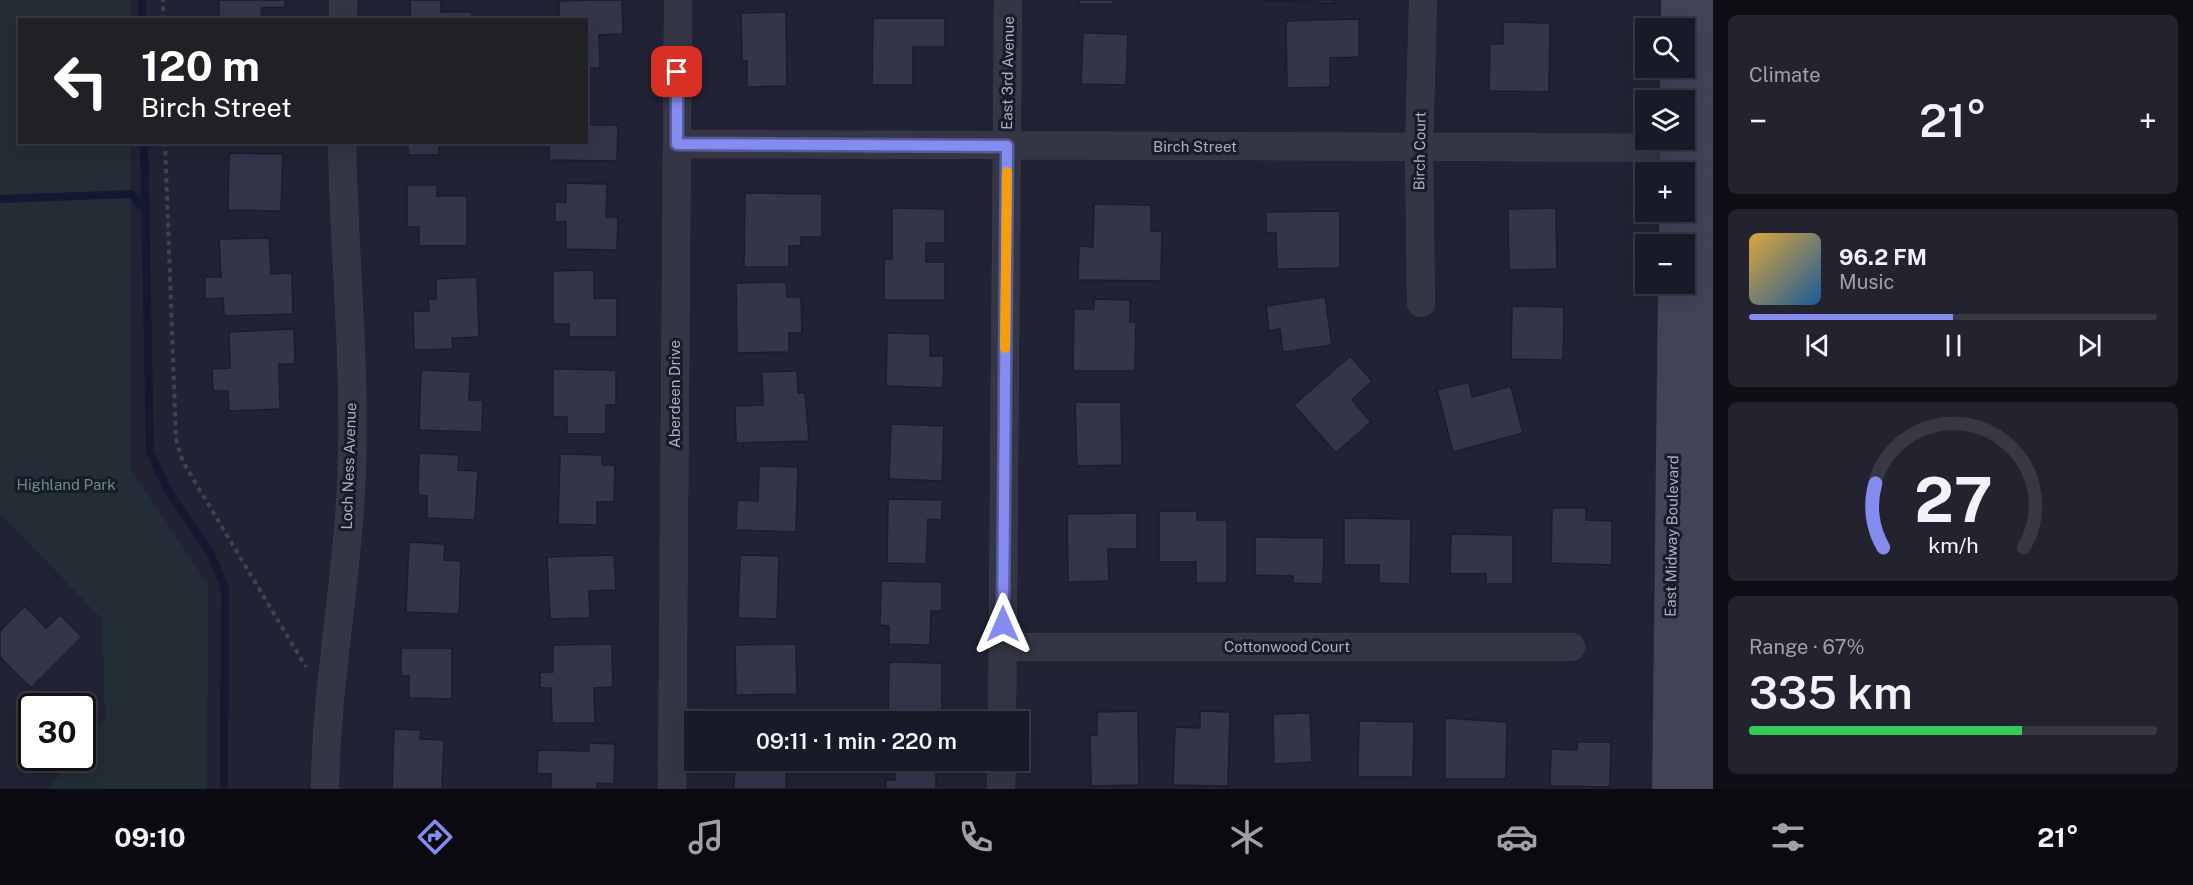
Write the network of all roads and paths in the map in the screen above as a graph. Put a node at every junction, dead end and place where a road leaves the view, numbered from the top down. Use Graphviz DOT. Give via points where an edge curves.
graph roads {
  1 [pos="163,0"];
  2 [pos="343,0"];
  3 [pos="678,0"];
  4 [pos="1008,0"];
  5 [pos="1424,0"];
  6 [pos="1678,0"];
  7 [pos="1708,0"];
  8 [pos="163,18"];
  9 [pos="343,18"];
  10 [pos="1678,18"];
  11 [pos="165,144"];
  12 [pos="342,144"];
  13 [pos="677,144"];
  14 [pos="1007,146"];
  15 [pos="1419,149"];
  16 [pos="1690,151"];
  17 [pos="1675,294"];
  18 [pos="1421,303"];
  19 [pos="1002,647"];
  20 [pos="1571,647"];
  21 [pos="308,671"];
  22 [pos="1002,711"];
  23 [pos="1002,771"];
  24 [pos="1705,780"];
  25 [pos="1669,782"];
  26 [pos="325,789"];
  27 [pos="672,789"];
  28 [pos="1001,789"];
  1 -- 8 [label="path"];
  2 -- 9 [label="street"];
  3 -- 13 [label="street, Aberdeen Drive"];
  4 -- 14 [label="street, East 3rd Avenue"];
  5 -- 15 [label="street, Birch Court"];
  6 -- 10 [label="main road"];
  7 -- 16 [label="main road, East Midway Boulevard"];
  11 -- 21 [label="path" via="176,440 183,462"];
  12 -- 26 [label="street, Loch Ness Avenue" via="353,414 351,490 328,718"];
  13 -- 14 [label="street, Birch Street"];
  13 -- 27 [label="street, Aberdeen Drive"];
  14 -- 15 [label="street, Birch Street"];
  14 -- 19 [label="street, East 3rd Avenue"];
  15 -- 16 [label="street, Birch Street"];
  15 -- 18 [label="street, Birch Court"];
  16 -- 24 [label="main road, East Midway Boulevard"];
  17 -- 25 [label="main road, East Midway Boulevard"];
  19 -- 20 [label="street, Cottonwood Court"];
  19 -- 22 [label="street, East 3rd Avenue"];
  23 -- 28 [label="street"];
  24 -- 25 [label="street"];
}
